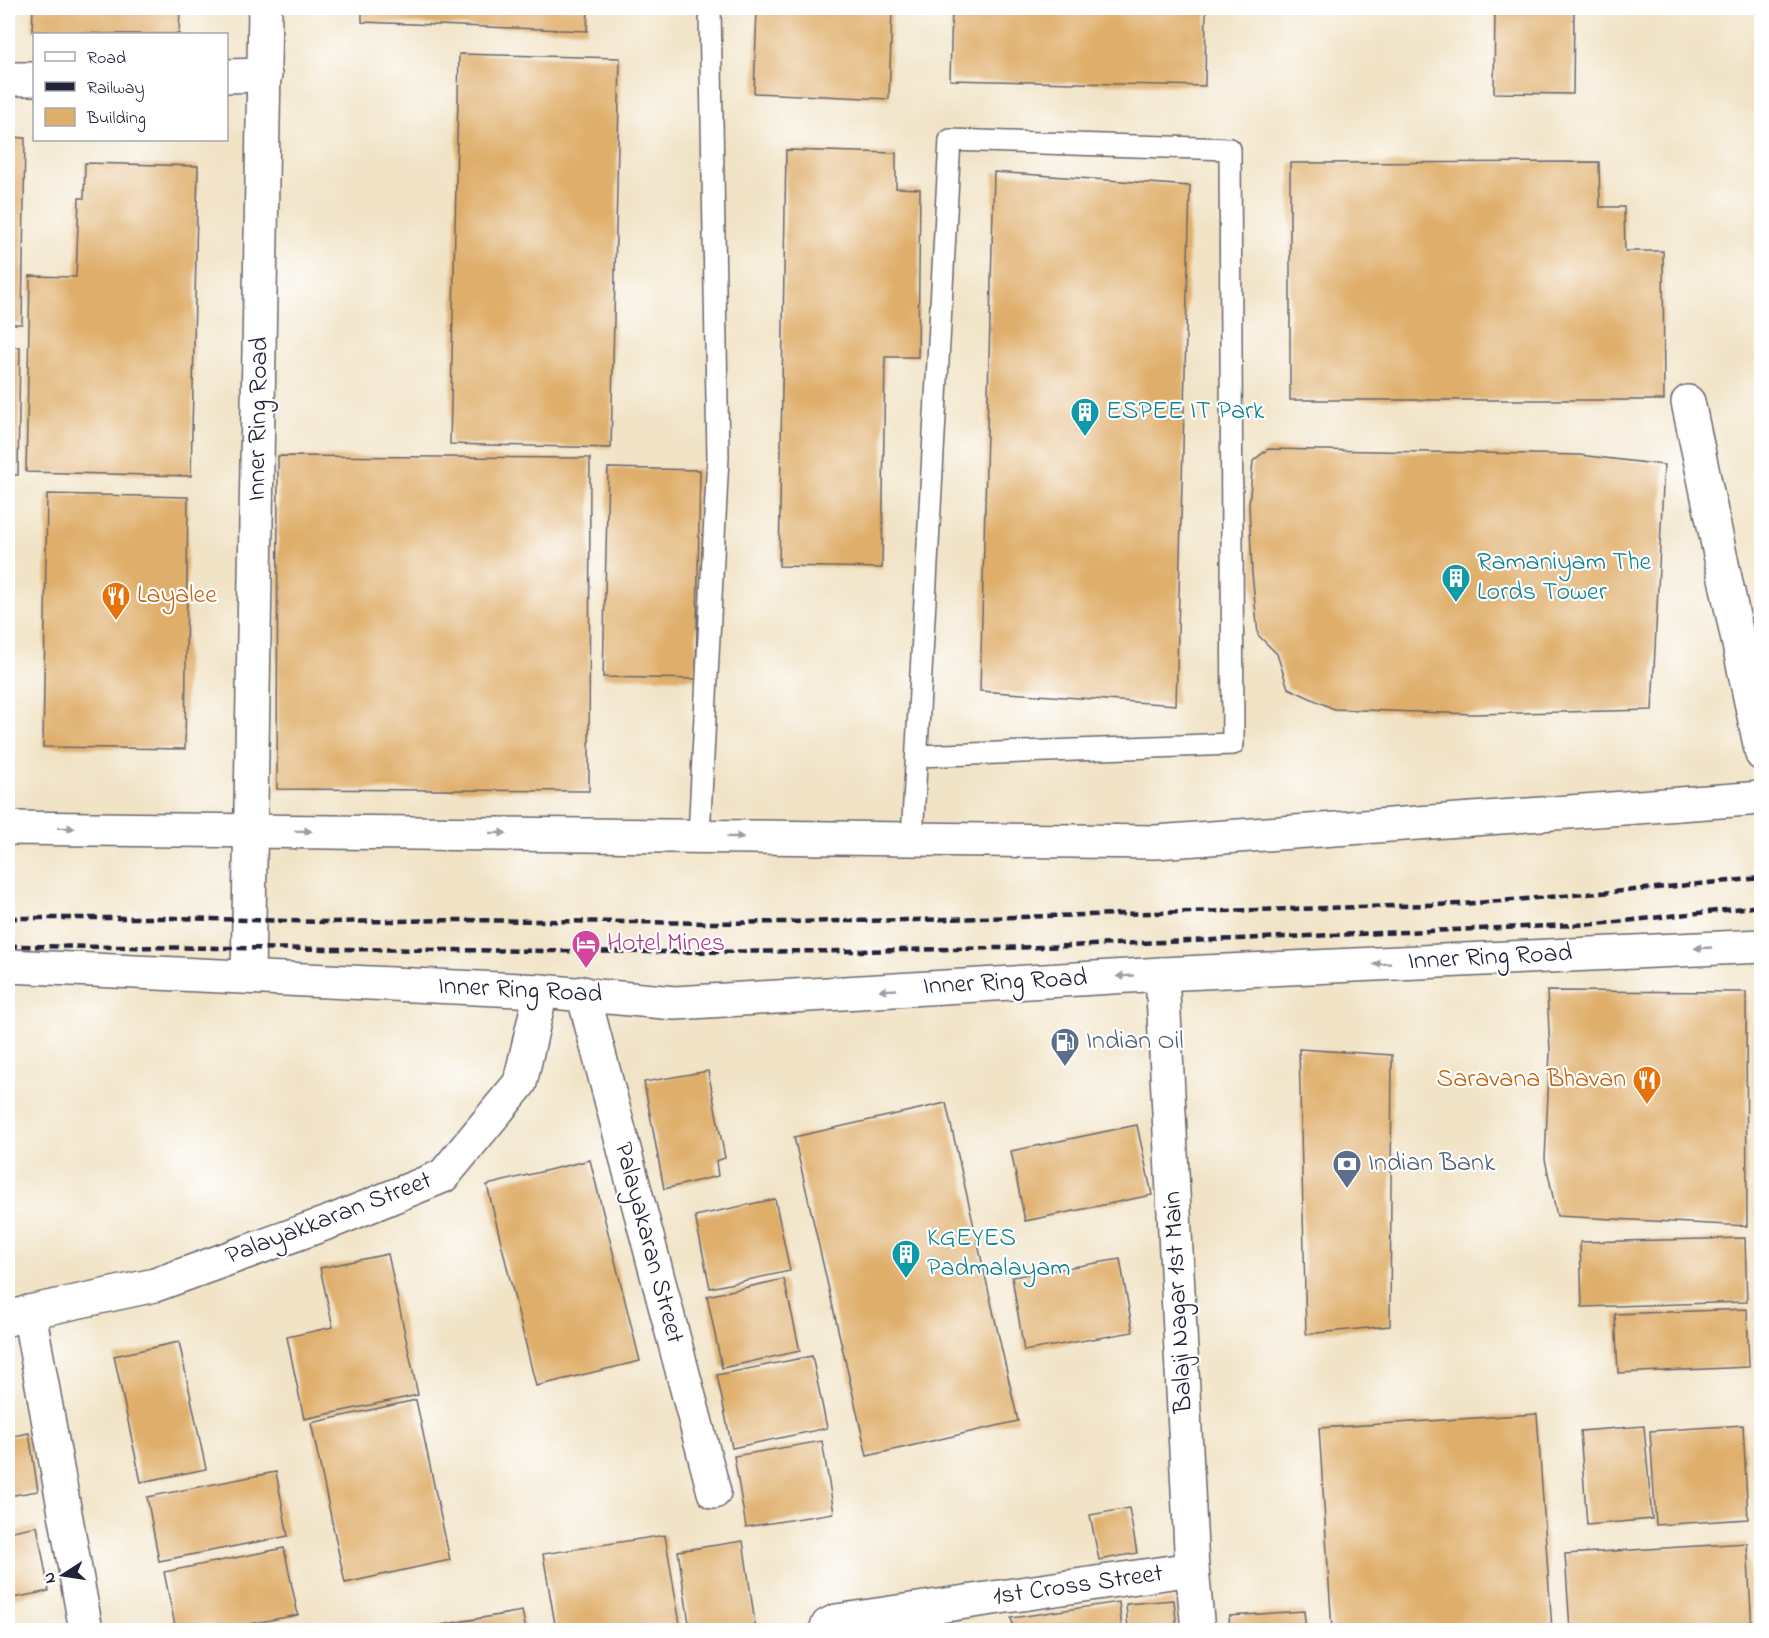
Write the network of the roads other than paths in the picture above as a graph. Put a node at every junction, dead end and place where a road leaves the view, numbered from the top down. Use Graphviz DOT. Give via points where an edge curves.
graph roads {
  1 [pos="265,8"];
  2 [pos="710,8"];
  3 [pos="265,75"];
  4 [pos="228,76"];
  5 [pos="8,79"];
  6 [pos="33,79"];
  7 [pos="1688,402"];
  8 [pos="1761,754"];
  9 [pos="916,756"];
  10 [pos="1761,798"];
  11 [pos="8,828"];
  12 [pos="252,830"];
  13 [pos="699,836"];
  14 [pos="912,839"];
  15 [pos="1761,947"];
  16 [pos="8,966"];
  17 [pos="1162,974"];
  18 [pos="248,977"];
  19 [pos="541,991"];
  20 [pos="583,993"];
  21 [pos="18,1315"];
  22 [pos="714,1492"];
  23 [pos="1192,1569"];
  24 [pos="86,1630"];
  25 [pos="826,1630"];
  26 [pos="1198,1630"];
  1 -- 3 [label="street, Inner Ring Road"];
  2 -- 13 [label="lane" via="718,457"];
  3 -- 4 [label="street"];
  3 -- 12 [label="street, Inner Ring Road"];
  5 -- 6 [label="street"];
  7 -- 8 [label="street"];
  9 -- 9 [label="lane" via="950,140 1230,149 1233,744"];
  9 -- 14 [label="lane"];
  10 -- 14 [label="street" via="1156,842"];
  11 -- 12 [label="street, one-way"];
  12 -- 13 [label="street, one-way"];
  12 -- 18 [label="street, Inner Ring Road"];
  13 -- 14 [label="street, one-way"];
  15 -- 17 [label="street, Inner Ring Road, one-way"];
  16 -- 18 [label="street, Inner Ring Road"];
  17 -- 20 [label="street, Inner Ring Road, one-way" via="675,1003"];
  17 -- 23 [label="street, Balaji Nagar 1st Main"];
  18 -- 19 [label="street, Inner Ring Road"];
  19 -- 20 [label="street, Inner Ring Road"];
  19 -- 21 [label="street, Palayakkaran Street" via="520,1083 443,1176 155,1285"];
  20 -- 22 [label="street, Palayakaran Street"];
  21 -- 24 [label="street"];
  23 -- 25 [label="street, 1st Cross Street" via="836,1621"];
  23 -- 26 [label="street, Balaji Nagar 1st Main"];
}
